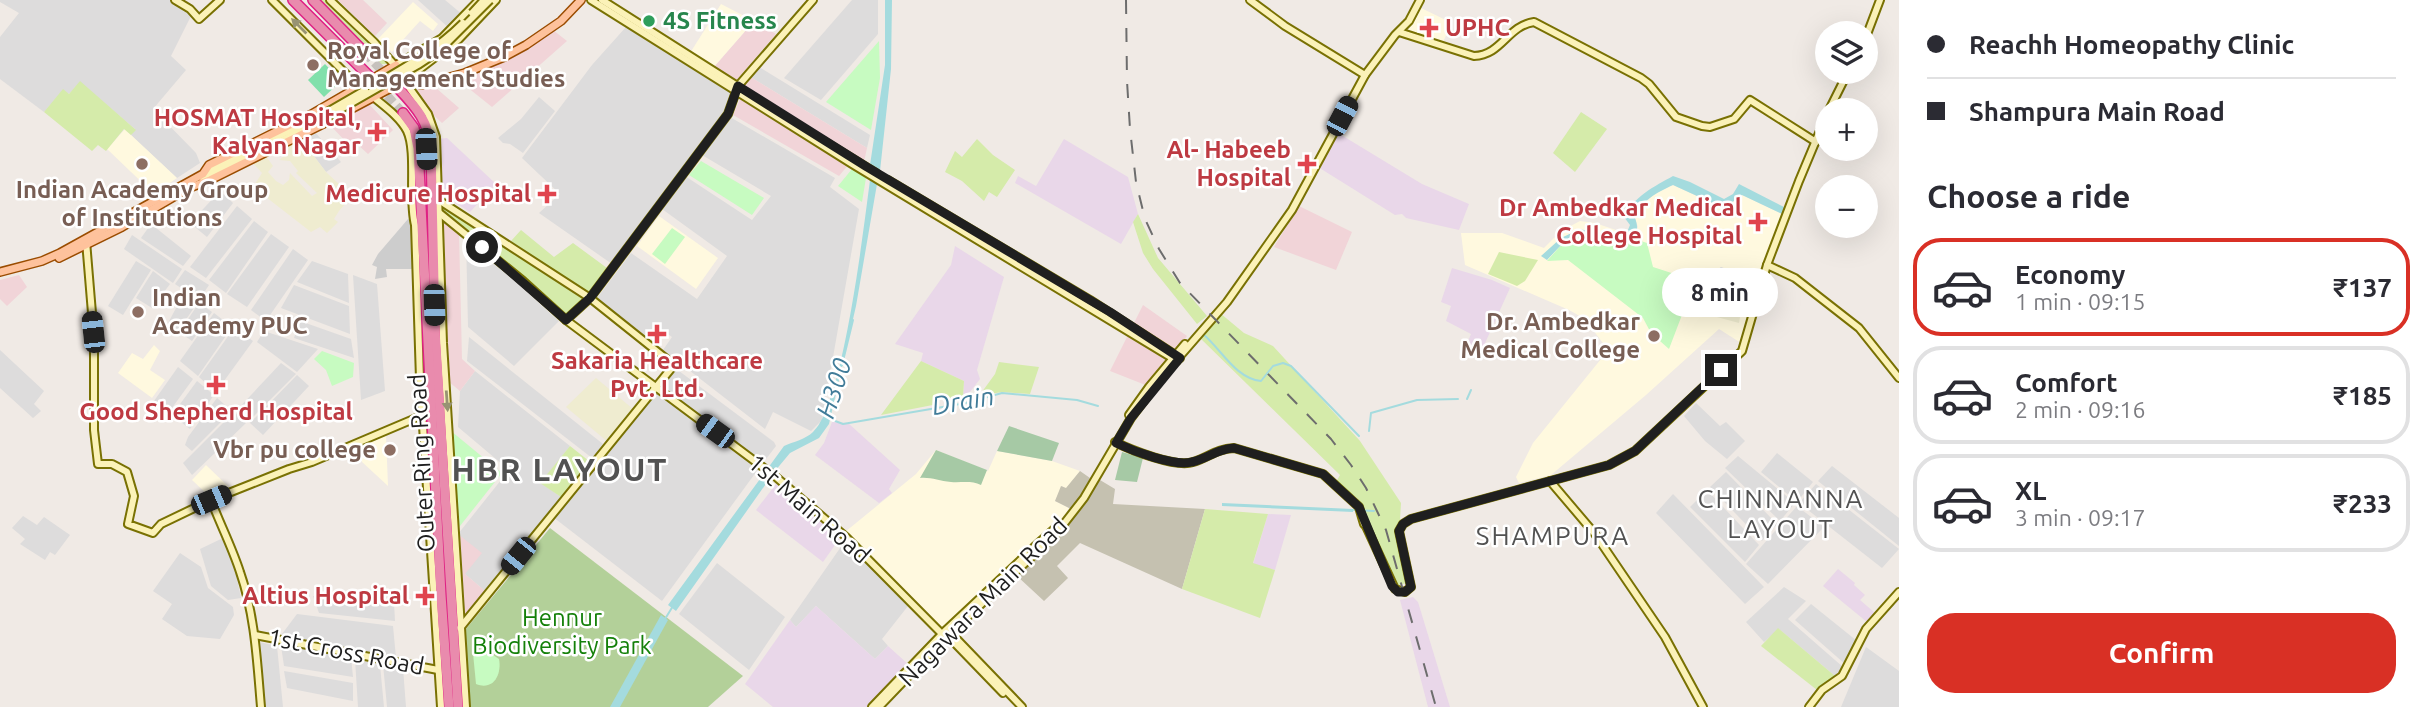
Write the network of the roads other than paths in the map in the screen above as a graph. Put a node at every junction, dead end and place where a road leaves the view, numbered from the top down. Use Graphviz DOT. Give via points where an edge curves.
graph roads {
  1 [pos="175,0"];
  2 [pos="219,0"];
  3 [pos="272,0"];
  4 [pos="293,0"];
  5 [pos="313,0"];
  6 [pos="330,0"];
  7 [pos="479,0"];
  8 [pos="484,0"];
  9 [pos="490,0"];
  10 [pos="496,0"];
  11 [pos="575,0"];
  12 [pos="581,0"];
  13 [pos="591,0"];
  14 [pos="602,0"];
  15 [pos="813,0"];
  16 [pos="1250,0"];
  17 [pos="1420,0"];
  18 [pos="1880,0"];
  19 [pos="1872,21"];
  20 [pos="1399,32"];
  21 [pos="365,53"];
  22 [pos="396,65"];
  23 [pos="1365,75"];
  24 [pos="370,77"];
  25 [pos="402,83"];
  26 [pos="360,88"];
  27 [pos="737,88"];
  28 [pos="373,98"];
  29 [pos="404,113"];
  30 [pos="1815,141"];
  31 [pos="1815,144"];
  32 [pos="217,169"];
  33 [pos="206,172"];
  34 [pos="202,183"];
  35 [pos="437,199"];
  36 [pos="434,214"];
  37 [pos="415,225"];
  38 [pos="432,230"];
  39 [pos="102,233"];
  40 [pos="439,241"];
  41 [pos="86,242"];
  42 [pos="423,254"];
  43 [pos="1768,265"];
  44 [pos="0,274"];
  45 [pos="590,298"];
  46 [pos="1227,300"];
  47 [pos="566,320"];
  48 [pos="1176,358"];
  49 [pos="1899,378"];
  50 [pos="655,387"];
  51 [pos="424,415"];
  52 [pos="1115,442"];
  53 [pos="1550,481"];
  54 [pos="211,500"];
  55 [pos="1899,592"];
  56 [pos="460,628"];
  57 [pos="946,633"];
  58 [pos="254,635"];
  59 [pos="438,670"];
  60 [pos="261,707"];
  61 [pos="441,707"];
  62 [pos="449,707"];
  63 [pos="458,707"];
  64 [pos="466,707"];
  65 [pos="872,707"];
  66 [pos="878,707"];
  67 [pos="1017,707"];
  68 [pos="1022,707"];
  69 [pos="1703,707"];
  70 [pos="1809,707"];
  1 -- 2 [label="street" via="199,19"];
  26 -- 3 [label="street, one-way"];
  4 -- 24 [label="highway"];
  5 -- 21 [label="highway"];
  6 -- 22 [label="street"];
  7 -- 22 [label="street" via="442,38"];
  8 -- 32 [label="street, bridge" via="460,26 414,62"];
  9 -- 32 [label="street, bridge" via="456,36 418,65 329,116"];
  10 -- 25 [label="street" via="459,39"];
  11 -- 25 [label="main road" via="542,31 503,55 462,71"];
  12 -- 25 [label="main road" via="561,21 504,57 421,85"];
  13 -- 27 [label="street"];
  14 -- 27 [label="street"];
  15 -- 27 [label="street"];
  16 -- 23 [label="street"];
  17 -- 20 [label="street"];
  18 -- 19 [label="street"];
  20 -- 23 [label="street"];
  20 -- 30 [label="street" via="1485,56 1514,30 1534,22 1649,84 1676,117 1710,127 1734,119 1749,100"];
  22 -- 25 [label="street"];
  22 -- 26 [label="main road"];
  23 -- 46 [label="street" via="1292,210"];
  25 -- 28 [label="main road"];
  25 -- 35 [label="street" via="433,124"];
  25 -- 36 [label="highway, Outer Ring Road" via="429,131"];
  26 -- 28 [label="street"];
  26 -- 33 [label="main road" via="209,165"];
  27 -- 45 [label="street" via="728,114"];
  27 -- 48 [label="street"];
  28 -- 34 [label="main road"];
  28 -- 37 [label="street" via="408,132"];
  29 -- 42 [label="highway" via="417,137"];
  31 -- 43 [label="street"];
  32 -- 33 [label="street"];
  32 -- 34 [label="street"];
  33 -- 39 [label="main road"];
  34 -- 39 [label="main road"];
  35 -- 36 [label="street"];
  35 -- 45 [label="street"];
  36 -- 38 [label="highway, Outer Ring Road"];
  36 -- 40 [label="street"];
  36 -- 47 [label="street, 1st Main Road"];
  37 -- 42 [label="highway"];
  37 -- 51 [label="street"];
  38 -- 40 [label="highway"];
  38 -- 63 [label="highway, Outer Ring Road" via="442,479"];
  39 -- 41 [label="main road"];
  40 -- 56 [label="street, one-way"];
  41 -- 44 [label="main road"];
  41 -- 44 [label="main road" via="44,264"];
  41 -- 54 [label="street" via="98,464 112,464 127,472 134,496 128,524 153,533 161,524"];
  42 -- 62 [label="highway, Outer Ring Road"];
  43 -- 49 [label="street" via="1794,278 1859,328"];
  43 -- 53 [label="street" via="1742,351 1635,451 1609,465"];
  45 -- 47 [label="street"];
  45 -- 50 [label="street" via="674,365"];
  46 -- 48 [label="street, Nagawara Main Road"];
  46 -- 48 [label="street"];
  47 -- 50 [label="street, 1st Main Road"];
  48 -- 52 [label="street, Nagawara Main Road"];
  50 -- 56 [label="street"];
  50 -- 57 [label="street, 1st Main Road" via="776,477"];
  51 -- 54 [label="street"];
  51 -- 59 [label="street"];
  52 -- 53 [label="street" via="1180,463 1234,448 1323,474 1360,510 1398,592 1411,587 1399,531 1403,524"];
  52 -- 57 [label="street, Nagawara Main Road" via="1084,498 1056,534"];
  53 -- 69 [label="street" via="1595,534 1665,637"];
  54 -- 58 [label="street" via="240,572"];
  55 -- 70 [label="street" via="1866,629 1842,676"];
  56 -- 64 [label="street"];
  57 -- 65 [label="street, Nagawara Main Road"];
  57 -- 66 [label="street, Nagawara Main Road"];
  57 -- 67 [label="street"];
  57 -- 68 [label="street"];
  58 -- 59 [label="street, 1st Cross Road"];
  58 -- 60 [label="street"];
  59 -- 61 [label="street"];
}
